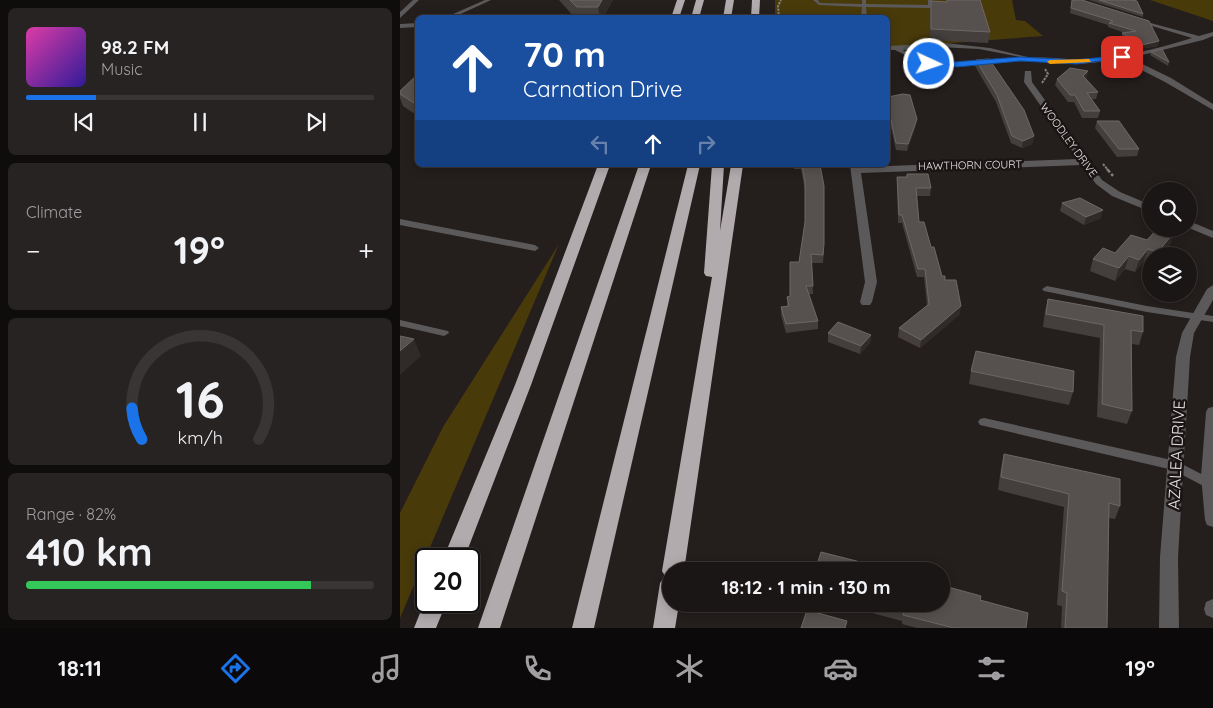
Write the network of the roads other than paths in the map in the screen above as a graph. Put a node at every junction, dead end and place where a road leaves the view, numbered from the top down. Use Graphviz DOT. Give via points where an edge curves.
graph roads {
  1 [pos="416,0"];
  2 [pos="489,0"];
  3 [pos="681,0"];
  4 [pos="700,0"];
  5 [pos="730,0"];
  6 [pos="756,0"];
  7 [pos="815,0"];
  8 [pos="930,0"];
  9 [pos="864,2"];
  10 [pos="453,15"];
  11 [pos="676,15"];
  12 [pos="696,15"];
  13 [pos="728,15"];
  14 [pos="756,15"];
  15 [pos="864,15"];
  16 [pos="1123,15"];
  17 [pos="400,16"];
  18 [pos="400,21"];
  19 [pos="415,23"];
  20 [pos="415,24"];
  21 [pos="400,26"];
  22 [pos="1213,34"];
  23 [pos="1199,39"];
  24 [pos="1213,43"];
  25 [pos="920,47"];
  26 [pos="890,48"];
  27 [pos="895,49"];
  28 [pos="911,56"];
  29 [pos="1122,57"];
  30 [pos="1033,59"];
  31 [pos="1028,73"];
  32 [pos="1213,108"];
  33 [pos="1084,162"];
  34 [pos="890,166"];
  35 [pos="603,167"];
  36 [pos="636,167"];
  37 [pos="644,167"];
  38 [pos="694,167"];
  39 [pos="718,167"];
  40 [pos="737,167"];
  41 [pos="855,167"];
  42 [pos="633,199"];
  43 [pos="1142,205"];
  44 [pos="400,222"];
  45 [pos="1197,228"];
  46 [pos="1213,235"];
  47 [pos="535,248"];
  48 [pos="1047,289"];
  49 [pos="1213,289"];
  50 [pos="866,302"];
  51 [pos="1197,316"];
  52 [pos="1213,319"];
  53 [pos="400,323"];
  54 [pos="444,333"];
  55 [pos="705,367"];
  56 [pos="1213,412"];
  57 [pos="984,422"];
  58 [pos="1176,466"];
  59 [pos="1212,486"];
  60 [pos="1213,520"];
  61 [pos="457,548"];
  62 [pos="674,562"];
  63 [pos="666,612"];
  64 [pos="431,613"];
  65 [pos="425,628"];
  66 [pos="489,628"];
  67 [pos="583,628"];
  68 [pos="664,628"];
  69 [pos="1169,628"];
  1 -- 17 [label="street"];
  2 -- 10 [label="lane"];
  3 -- 11 [label="highway"];
  4 -- 12 [label="highway"];
  5 -- 13 [label="highway"];
  6 -- 14 [label="highway"];
  7 -- 9 [label="lane" via="820,4"];
  8 -- 9 [label="lane" via="930,7"];
  9 -- 15 [label="lane"];
  16 -- 23 [label="street"];
  18 -- 19 [label="lane"];
  20 -- 21 [label="lane"];
  22 -- 23 [label="street"];
  23 -- 24 [label="street"];
  23 -- 29 [label="street"];
  25 -- 27 [label="lane"];
  25 -- 28 [label="lane" via="912,51"];
  25 -- 30 [label="lane" via="946,45 996,49"];
  26 -- 27 [label="lane"];
  27 -- 28 [label="lane"];
  28 -- 30 [label="lane" via="921,62 942,65"];
  29 -- 30 [label="street" via="1077,62"];
  29 -- 32 [label="street"];
  31 -- 33 [label="street, WOODLEY DRIVE" via="1028,82"];
  33 -- 34 [label="street, HAWTHORN COURT"];
  33 -- 43 [label="street, WOODLEY DRIVE" via="1105,186"];
  35 -- 61 [label="highway" via="523,385"];
  36 -- 42 [label="highway"];
  37 -- 42 [label="highway"];
  38 -- 67 [label="highway"];
  39 -- 55 [label="highway"];
  40 -- 55 [label="highway"];
  41 -- 50 [label="street, HAWTHORN COURT" via="870,282"];
  42 -- 66 [label="highway"];
  44 -- 47 [label="lane"];
  45 -- 46 [label="street"];
  48 -- 51 [label="lane"];
  49 -- 51 [label="street, AZALEA DRIVE"];
  51 -- 52 [label="lane"];
  51 -- 58 [label="street, AZALEA DRIVE" via="1188,333 1183,357"];
  53 -- 54 [label="lane"];
  55 -- 62 [label="highway"];
  56 -- 59 [label="street"];
  57 -- 58 [label="lane"];
  58 -- 59 [label="lane"];
  58 -- 69 [label="street, AZALEA DRIVE" via="1169,558"];
  59 -- 60 [label="street"];
  63 -- 68 [label="highway"];
  64 -- 65 [label="highway"];
}
